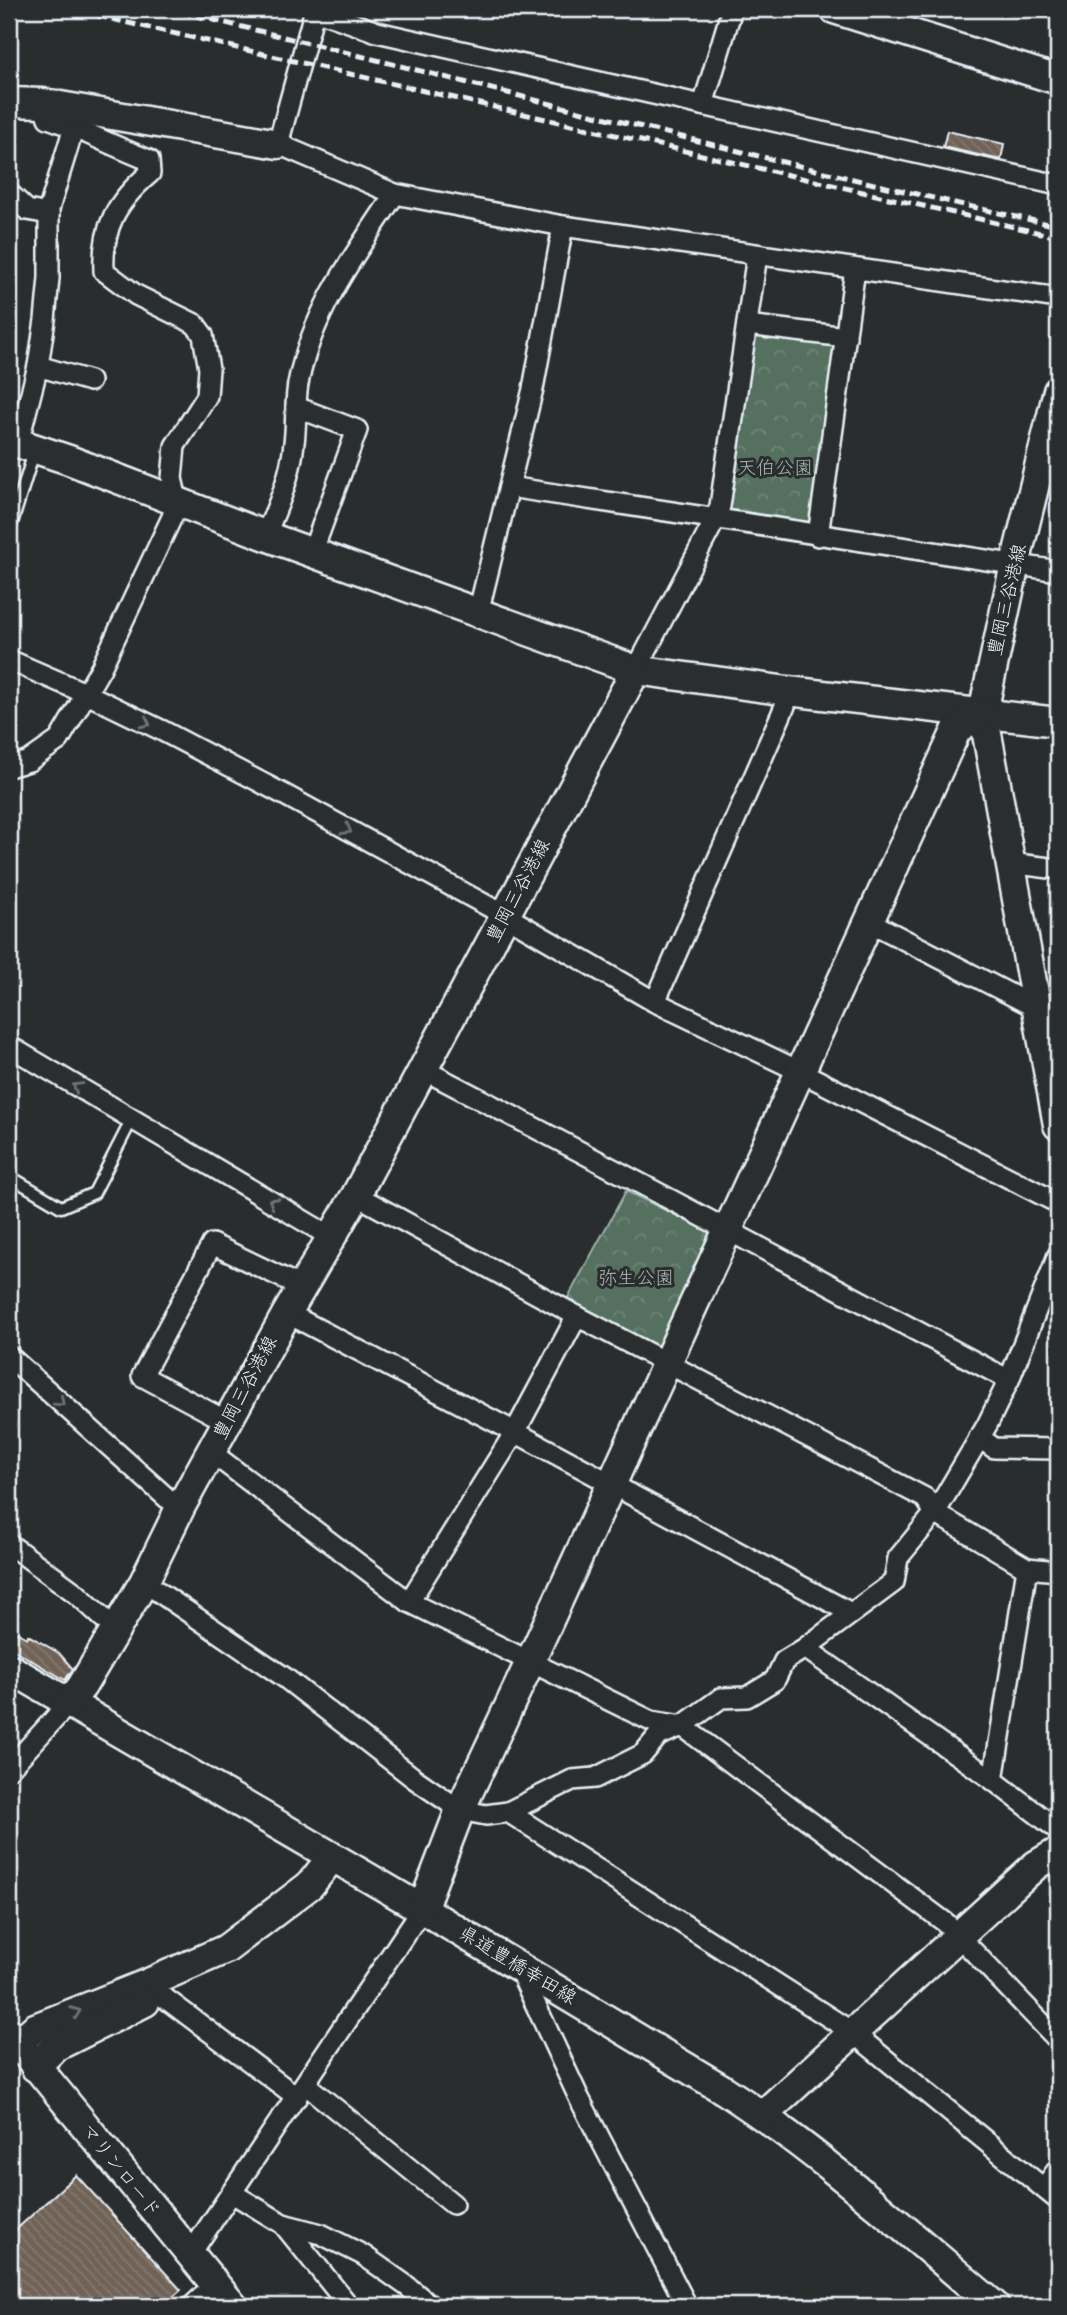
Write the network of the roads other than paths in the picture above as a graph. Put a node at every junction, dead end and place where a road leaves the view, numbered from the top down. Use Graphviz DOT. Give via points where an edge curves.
graph roads {
  1 [pos="314,9"];
  2 [pos="732,9"];
  3 [pos="834,9"];
  4 [pos="1058,80"];
  5 [pos="9,102"];
  6 [pos="43,103"];
  7 [pos="703,105"];
  8 [pos="74,127"];
  9 [pos="278,144"];
  10 [pos="1058,185"];
  11 [pos="9,193"];
  12 [pos="396,194"];
  13 [pos="49,214"];
  14 [pos="563,226"];
  15 [pos="757,255"];
  16 [pos="856,269"];
  17 [pos="1058,298"];
  18 [pos="747,325"];
  19 [pos="846,337"];
  20 [pos="38,366"];
  21 [pos="90,381"];
  22 [pos="1058,391"];
  23 [pos="296,407"];
  24 [pos="1054,430"];
  25 [pos="21,444"];
  26 [pos="509,487"];
  27 [pos="177,500"];
  28 [pos="715,520"];
  29 [pos="12,523"];
  30 [pos="265,536"];
  31 [pos="818,536"];
  32 [pos="312,553"];
  33 [pos="1016,564"];
  34 [pos="1058,571"];
  35 [pos="478,613"];
  36 [pos="9,660"];
  37 [pos="636,670"];
  38 [pos="788,691"];
  39 [pos="85,693"];
  40 [pos="983,712"];
  41 [pos="1058,722"];
  42 [pos="9,767"];
  43 [pos="1009,863"];
  44 [pos="1058,869"];
  45 [pos="506,916"];
  46 [pos="868,921"];
  47 [pos="655,1002"];
  48 [pos="1048,1014"];
  49 [pos="9,1046"];
  50 [pos="424,1070"];
  51 [pos="799,1071"];
  52 [pos="132,1119"];
  53 [pos="1058,1125"];
  54 [pos="9,1176"];
  55 [pos="356,1195"];
  56 [pos="1058,1203"];
  57 [pos="726,1231"];
  58 [pos="331,1237"];
  59 [pos="1058,1255"];
  60 [pos="302,1287"];
  61 [pos="286,1313"];
  62 [pos="577,1316"];
  63 [pos="9,1356"];
  64 [pos="666,1363"];
  65 [pos="1009,1380"];
  66 [pos="228,1422"];
  67 [pos="515,1432"];
  68 [pos="979,1437"];
  69 [pos="1058,1449"];
  70 [pos="212,1452"];
  71 [pos="610,1485"];
  72 [pos="181,1506"];
  73 [pos="935,1513"];
  74 [pos="9,1544"];
  75 [pos="1027,1568"];
  76 [pos="1058,1571"];
  77 [pos="144,1581"];
  78 [pos="409,1602"];
  79 [pos="851,1614"];
  80 [pos="116,1629"];
  81 [pos="805,1648"];
  82 [pos="530,1662"];
  83 [pos="9,1668"];
  84 [pos="68,1704"];
  85 [pos="682,1726"];
  86 [pos="9,1769"];
  87 [pos="992,1780"];
  88 [pos="460,1810"];
  89 [pos="508,1812"];
  90 [pos="1058,1830"];
  91 [pos="1058,1852"];
  92 [pos="332,1857"];
  93 [pos="422,1909"];
  94 [pos="958,1936"];
  95 [pos="519,1969"];
  96 [pos="153,1990"];
  97 [pos="852,2032"];
  98 [pos="1058,2040"];
  99 [pos="11,2043"];
  100 [pos="35,2067"];
  101 [pos="301,2090"];
  102 [pos="763,2115"];
  103 [pos="1058,2169"];
  104 [pos="232,2193"];
  105 [pos="1051,2194"];
  106 [pos="453,2204"];
  107 [pos="283,2224"];
  108 [pos="189,2256"];
  109 [pos="215,2285"];
  110 [pos="192,2306"];
  111 [pos="233,2306"];
  112 [pos="349,2306"];
  113 [pos="431,2306"];
  114 [pos="687,2306"];
  115 [pos="995,2306"];
  1 -- 7 [label="street" via="377,32"];
  1 -- 9 [label="street"];
  2 -- 7 [label="street"];
  3 -- 4 [label="street"];
  5 -- 6 [label="street"];
  6 -- 8 [label="street" via="48,118"];
  6 -- 9 [label="street"];
  7 -- 10 [label="street"];
  8 -- 13 [label="street"];
  8 -- 27 [label="street" via="149,160 150,173 107,228 104,271 136,295 195,324 203,335 209,369 207,396 175,446 172,478"];
  9 -- 12 [label="street"];
  11 -- 13 [label="street" via="27,210"];
  12 -- 14 [label="street"];
  12 -- 23 [label="street" via="331,291 302,367"];
  13 -- 20 [label="street" via="49,278"];
  14 -- 15 [label="street"];
  14 -- 26 [label="street" via="533,389"];
  15 -- 16 [label="street"];
  15 -- 18 [label="street"];
  16 -- 17 [label="street"];
  16 -- 19 [label="street"];
  18 -- 19 [label="street"];
  18 -- 28 [label="street"];
  19 -- 31 [label="street"];
  20 -- 21 [label="street"];
  20 -- 25 [label="street"];
  22 -- 24 [label="street, 豊岡三谷港線"];
  23 -- 30 [label="street" via="286,481"];
  23 -- 32 [label="street" via="357,430"];
  24 -- 33 [label="street, 豊岡三谷港線"];
  25 -- 27 [label="street"];
  25 -- 29 [label="lane"];
  26 -- 28 [label="street"];
  26 -- 35 [label="street"];
  27 -- 30 [label="street"];
  27 -- 39 [label="street" via="131,606"];
  28 -- 31 [label="street"];
  28 -- 37 [label="street"];
  30 -- 32 [label="street"];
  31 -- 33 [label="street"];
  32 -- 35 [label="street"];
  33 -- 34 [label="street"];
  33 -- 40 [label="street, 豊岡三谷港線"];
  35 -- 37 [label="street"];
  36 -- 39 [label="street"];
  37 -- 38 [label="street"];
  37 -- 45 [label="street, 豊岡三谷港線"];
  38 -- 40 [label="street"];
  38 -- 47 [label="street"];
  39 -- 42 [label="street" via="59,740 29,761"];
  39 -- 45 [label="street, one-way"];
  40 -- 41 [label="street"];
  40 -- 43 [label="street"];
  40 -- 46 [label="street" via="957,729"];
  43 -- 44 [label="street"];
  43 -- 48 [label="street"];
  45 -- 47 [label="street"];
  45 -- 50 [label="street, 豊岡三谷港線"];
  46 -- 48 [label="street"];
  46 -- 51 [label="street"];
  47 -- 51 [label="street"];
  48 -- 53 [label="street"];
  52 -- 49 [label="street, one-way"];
  50 -- 55 [label="street, 豊岡三谷港線"];
  50 -- 57 [label="street" via="625,1173"];
  51 -- 56 [label="street"];
  51 -- 57 [label="street"];
  52 -- 54 [label="lane" via="94,1193 61,1207"];
  58 -- 52 [label="street, one-way"];
  55 -- 58 [label="street, 豊岡三谷港線"];
  55 -- 62 [label="street"];
  57 -- 64 [label="street"];
  57 -- 65 [label="street"];
  58 -- 60 [label="street, 豊岡三谷港線"];
  59 -- 65 [label="street"];
  60 -- 61 [label="street, 豊岡三谷港線"];
  60 -- 66 [label="street" via="212,1244 142,1376"];
  61 -- 66 [label="street, 豊岡三谷港線"];
  61 -- 67 [label="street"];
  62 -- 64 [label="street"];
  62 -- 67 [label="street"];
  63 -- 72 [label="street, one-way"];
  64 -- 71 [label="street"];
  64 -- 73 [label="street" via="925,1498"];
  65 -- 68 [label="street"];
  66 -- 70 [label="street, 豊岡三谷港線"];
  67 -- 71 [label="street"];
  67 -- 78 [label="street"];
  68 -- 69 [label="street" via="994,1448"];
  68 -- 73 [label="street"];
  70 -- 72 [label="street, 豊岡三谷港線"];
  70 -- 78 [label="street"];
  71 -- 79 [label="street"];
  71 -- 82 [label="street"];
  72 -- 77 [label="street, 豊岡三谷港線"];
  73 -- 75 [label="street"];
  73 -- 79 [label="street" via="898,1558 894,1582"];
  74 -- 80 [label="street"];
  75 -- 76 [label="street"];
  75 -- 87 [label="street"];
  77 -- 80 [label="street, 豊岡三谷港線"];
  77 -- 88 [label="street" via="284,1677"];
  78 -- 82 [label="street"];
  79 -- 81 [label="street"];
  80 -- 84 [label="street, 豊岡三谷港線"];
  81 -- 85 [label="street" via="783,1661 775,1680 747,1697 721,1699"];
  81 -- 87 [label="street"];
  82 -- 85 [label="street" via="651,1721"];
  82 -- 88 [label="street"];
  83 -- 84 [label="street, 県道豊橋幸田線"];
  84 -- 86 [label="street"];
  84 -- 92 [label="street, 県道豊橋幸田線"];
  85 -- 89 [label="street" via="658,1736 643,1754 595,1778 572,1780"];
  85 -- 94 [label="street"];
  87 -- 90 [label="street"];
  88 -- 89 [label="street" via="486,1815"];
  88 -- 93 [label="street"];
  89 -- 97 [label="street"];
  91 -- 94 [label="street" via="1036,1865"];
  92 -- 93 [label="street, 県道豊橋幸田線"];
  92 -- 96 [label="street" via="310,1885 226,1949"];
  93 -- 95 [label="street, 県道豊橋幸田線"];
  93 -- 101 [label="street"];
  94 -- 97 [label="street"];
  94 -- 98 [label="street"];
  95 -- 102 [label="street, 県道豊橋幸田線"];
  95 -- 114 [label="street" via="579,2098"];
  99 -- 96 [label="street, one-way" via="35,2028"];
  96 -- 100 [label="street" via="55,2047"];
  96 -- 101 [label="street"];
  97 -- 102 [label="street"];
  97 -- 105 [label="street"];
  99 -- 100 [label="street, マリンロード"];
  100 -- 108 [label="street, マリンロード"];
  101 -- 104 [label="street"];
  101 -- 106 [label="street"];
  102 -- 115 [label="street, 県道豊橋幸田線"];
  103 -- 105 [label="street"];
  104 -- 107 [label="street"];
  104 -- 108 [label="street"];
  107 -- 112 [label="street"];
  107 -- 113 [label="street" via="321,2234 363,2255"];
  108 -- 109 [label="street, マリンロード"];
  109 -- 110 [label="street"];
  109 -- 111 [label="street, マリンロード"];
}
